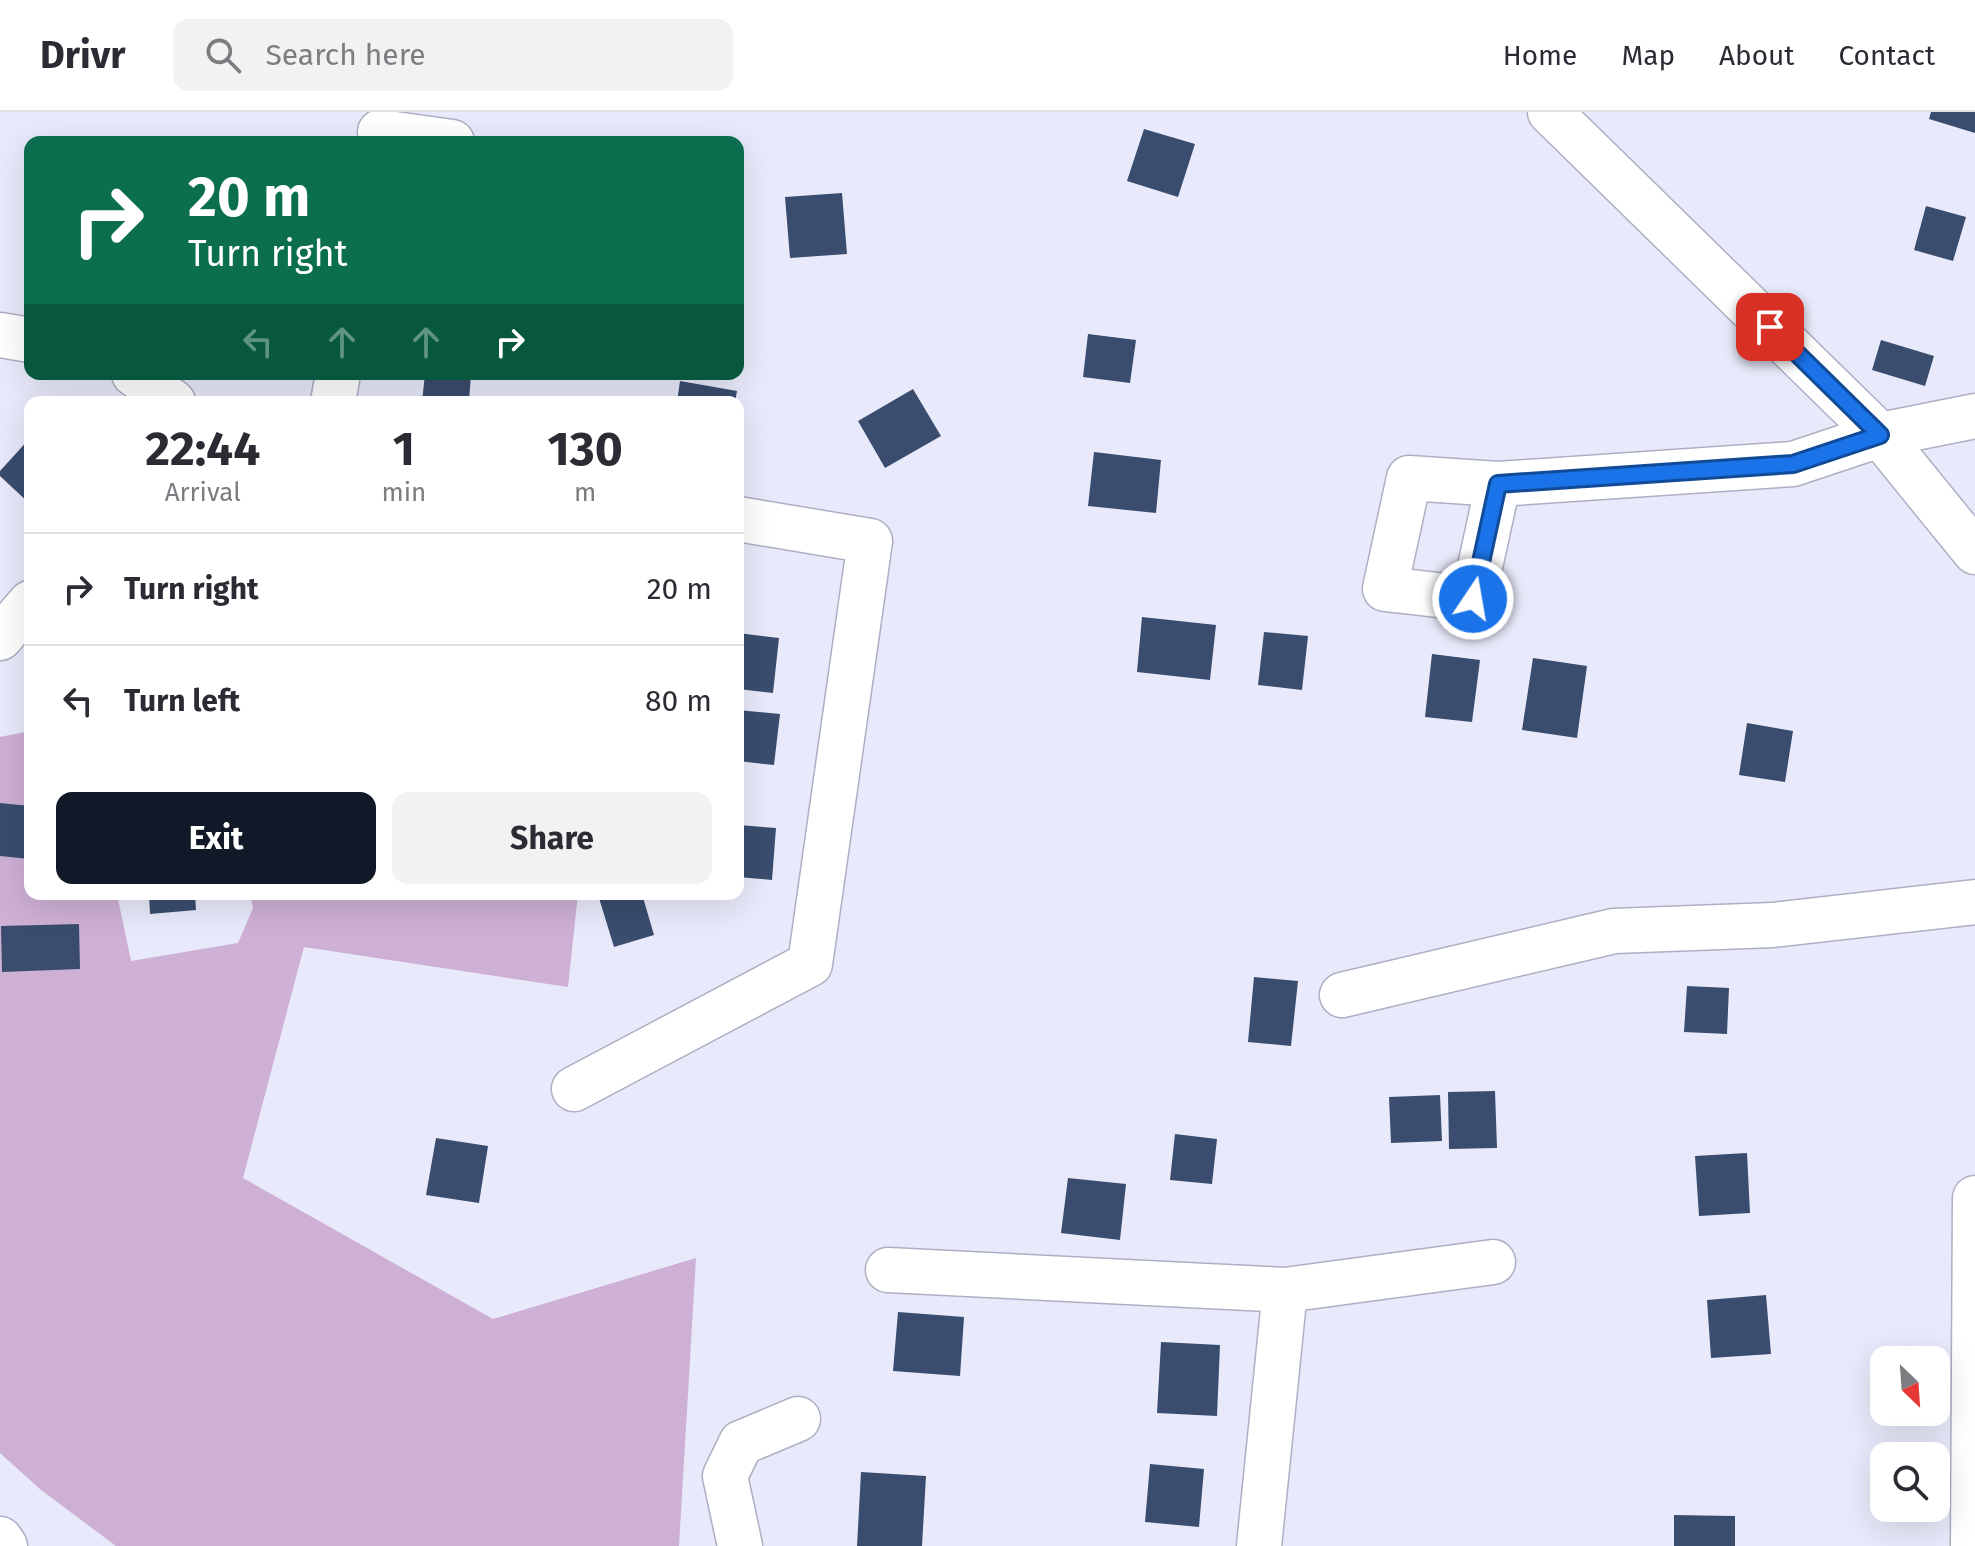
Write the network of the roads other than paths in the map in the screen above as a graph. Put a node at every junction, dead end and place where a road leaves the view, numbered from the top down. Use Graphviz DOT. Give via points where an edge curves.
graph roads {
  1 [pos="1550,112"];
  2 [pos="381,129"];
  3 [pos="419,136"];
  4 [pos="0,335"];
  5 [pos="24,339"];
  6 [pos="142,380"];
  7 [pos="165,396"];
  8 [pos="1975,416"];
  9 [pos="1880,435"];
  10 [pos="1498,484"];
  11 [pos="744,520"];
  12 [pos="1975,552"];
  13 [pos="24,610"];
  14 [pos="0,638"];
  15 [pos="1975,902"];
  16 [pos="1342,995"];
  17 [pos="574,1089"];
  18 [pos="1975,1198"];
  19 [pos="1493,1262"];
  20 [pos="888,1270"];
  21 [pos="1285,1290"];
  22 [pos="798,1419"];
  23 [pos="0,1539"];
  24 [pos="5,1546"];
  25 [pos="740,1546"];
  26 [pos="1259,1546"];
  27 [pos="1973,1546"];
  1 -- 9 [label="street"];
  2 -- 3 [label="street"];
  4 -- 5 [label="street"];
  6 -- 7 [label="street"];
  8 -- 9 [label="street"];
  9 -- 10 [label="street" via="1793,464"];
  9 -- 12 [label="street"];
  11 -- 17 [label="street" via="870,541 810,964"];
  13 -- 14 [label="street"];
  15 -- 16 [label="street" via="1773,925 1614,931"];
  18 -- 27 [label="street"];
  19 -- 21 [label="street"];
  20 -- 21 [label="street"];
  21 -- 26 [label="street"];
  22 -- 25 [label="street" via="741,1443 725,1476"];
  23 -- 24 [label="street"];
}
